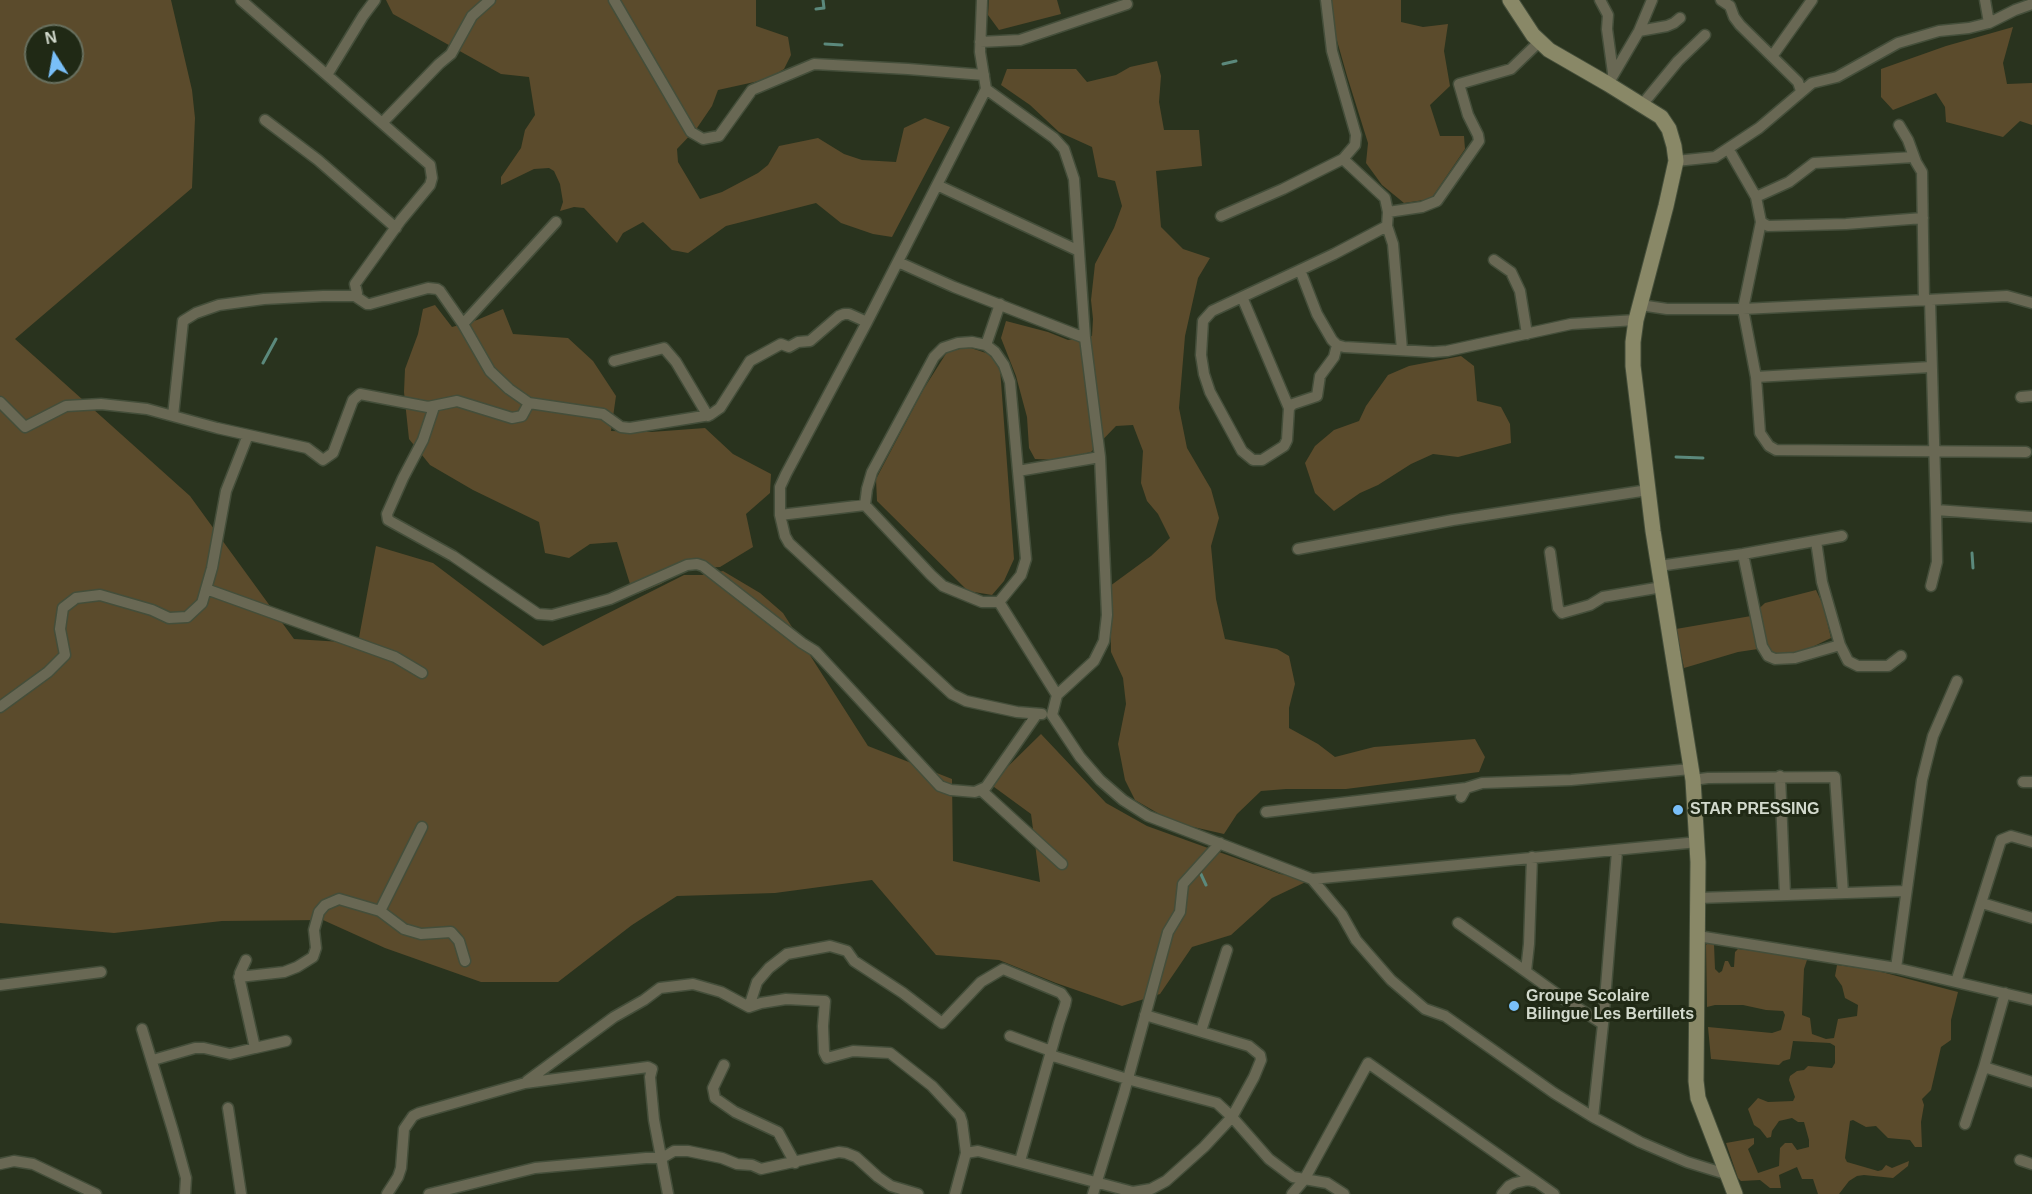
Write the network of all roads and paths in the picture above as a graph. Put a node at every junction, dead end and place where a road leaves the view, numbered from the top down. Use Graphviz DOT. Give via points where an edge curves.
graph roads {
  1 [pos="241,0"];
  2 [pos="375,0"];
  3 [pos="490,0"];
  4 [pos="614,0"];
  5 [pos="982,0"];
  6 [pos="1326,0"];
  7 [pos="1510,0"];
  8 [pos="1600,0"];
  9 [pos="1652,0"];
  10 [pos="1812,0"];
  11 [pos="1985,0"];
  12 [pos="1728,2"];
  13 [pos="1127,4"];
  14 [pos="2032,4"];
  15 [pos="1680,18"];
  16 [pos="1989,23"];
  17 [pos="1639,31"];
  18 [pos="1705,35"];
  19 [pos="980,42"];
  20 [pos="1539,42"];
  21 [pos="1773,55"];
  22 [pos="327,75"];
  23 [pos="984,75"];
  24 [pos="1611,78"];
  25 [pos="986,89"];
  26 [pos="1801,91"];
  27 [pos="1641,105"];
  28 [pos="265,120"];
  29 [pos="382,122"];
  30 [pos="1899,125"];
  31 [pos="1729,150"];
  32 [pos="1914,157"];
  33 [pos="1343,159"];
  34 [pos="1676,161"];
  35 [pos="937,185"];
  36 [pos="1756,197"];
  37 [pos="1388,212"];
  38 [pos="1221,216"];
  39 [pos="1923,218"];
  40 [pos="556,222"];
  41 [pos="1761,222"];
  42 [pos="1387,226"];
  43 [pos="396,228"];
  44 [pos="1079,251"];
  45 [pos="1494,260"];
  46 [pos="898,262"];
  47 [pos="1300,270"];
  48 [pos="355,296"];
  49 [pos="1242,297"];
  50 [pos="1927,300"];
  51 [pos="2032,303"];
  52 [pos="1000,304"];
  53 [pos="1743,309"];
  54 [pos="1639,313"];
  55 [pos="867,322"];
  56 [pos="463,324"];
  57 [pos="1527,334"];
  58 [pos="1085,338"];
  59 [pos="986,345"];
  60 [pos="1337,345"];
  61 [pos="1402,351"];
  62 [pos="614,361"];
  63 [pos="1931,367"];
  64 [pos="1756,376"];
  65 [pos="0,402"];
  66 [pos="529,403"];
  67 [pos="434,407"];
  68 [pos="1289,408"];
  69 [pos="173,416"];
  70 [pos="708,416"];
  71 [pos="248,435"];
  72 [pos="1934,451"];
  73 [pos="2026,452"];
  74 [pos="1100,457"];
  75 [pos="1018,471"];
  76 [pos="1648,490"];
  77 [pos="866,505"];
  78 [pos="1936,510"];
  79 [pos="780,514"];
  80 [pos="2032,517"];
  81 [pos="1842,536"];
  82 [pos="1816,542"];
  83 [pos="1298,549"];
  84 [pos="1550,552"];
  85 [pos="1743,554"];
  86 [pos="1659,566"];
  87 [pos="1931,586"];
  88 [pos="1662,587"];
  89 [pos="206,589"];
  90 [pos="999,602"];
  91 [pos="1840,645"];
  92 [pos="1901,656"];
  93 [pos="422,673"];
  94 [pos="1957,681"];
  95 [pos="1057,695"];
  96 [pos="0,707"];
  97 [pos="1037,714"];
  98 [pos="1052,715"];
  99 [pos="1692,774"];
  100 [pos="1780,777"];
  101 [pos="981,790"];
  102 [pos="1266,812"];
  103 [pos="422,827"];
  104 [pos="1698,842"];
  105 [pos="2032,842"];
  106 [pos="1220,843"];
  107 [pos="1617,851"];
  108 [pos="1532,857"];
  109 [pos="1062,864"];
  110 [pos="1312,879"];
  111 [pos="1906,891"];
  112 [pos="1843,893"];
  113 [pos="1785,895"];
  114 [pos="1698,898"];
  115 [pos="1982,903"];
  116 [pos="380,911"];
  117 [pos="2032,918"];
  118 [pos="1458,923"];
  119 [pos="1698,936"];
  120 [pos="1227,950"];
  121 [pos="246,960"];
  122 [pos="465,961"];
  123 [pos="1896,968"];
  124 [pos="1526,971"];
  125 [pos="101,972"];
  126 [pos="239,977"];
  127 [pos="1956,982"];
  128 [pos="0,985"];
  129 [pos="2005,993"];
  130 [pos="2032,1000"];
  131 [pos="749,1007"];
  132 [pos="1145,1015"];
  133 [pos="1603,1024"];
  134 [pos="142,1029"];
  135 [pos="1202,1031"];
  136 [pos="1010,1036"];
  137 [pos="286,1041"];
  138 [pos="255,1048"];
  139 [pos="1050,1053"];
  140 [pos="153,1060"];
  141 [pos="723,1065"];
  142 [pos="1984,1067"];
  143 [pos="1127,1079"];
  144 [pos="2032,1082"];
  145 [pos="525,1083"];
  146 [pos="228,1108"];
  147 [pos="1232,1117"];
  148 [pos="1593,1117"];
  149 [pos="1965,1124"];
  150 [pos="966,1153"];
  151 [pos="662,1158"];
  152 [pos="2020,1160"];
  153 [pos="1020,1161"];
  154 [pos="795,1163"];
  155 [pos="0,1164"];
  156 [pos="2032,1164"];
  157 [pos="1726,1174"];
  158 [pos="1304,1180"];
  159 [pos="1536,1182"];
  160 [pos="1094,1189"];
  161 [pos="96,1194"];
  162 [pos="185,1194"];
  163 [pos="241,1194"];
  164 [pos="387,1194"];
  165 [pos="429,1194"];
  166 [pos="668,1194"];
  167 [pos="918,1194"];
  168 [pos="955,1194"];
  169 [pos="1292,1194"];
  170 [pos="1344,1194"];
  171 [pos="1502,1194"];
  172 [pos="1554,1194"];
  173 [pos="1735,1194"];
  1 -- 22 [label="street"];
  2 -- 22 [label="street"];
  3 -- 29 [label="street" via="472,16 451,54"];
  4 -- 23 [label="street" via="691,132 703,139 719,136 752,90 814,64"];
  5 -- 19 [label="street"];
  6 -- 33 [label="street" via="1334,59 1356,135 1355,145"];
  7 -- 20 [label="main road"];
  8 -- 24 [label="street" via="1608,15"];
  9 -- 17 [label="street"];
  10 -- 21 [label="street"];
  11 -- 16 [label="street"];
  12 -- 21 [label="street" via="1740,24"];
  13 -- 19 [label="street" via="1020,40"];
  14 -- 16 [label="street"];
  15 -- 17 [label="street" via="1667,26"];
  16 -- 26 [label="street" via="1898,43 1837,77 1812,83"];
  17 -- 24 [label="street"];
  18 -- 27 [label="street"];
  19 -- 23 [label="street"];
  20 -- 24 [label="main road"];
  20 -- 37 [label="street" via="1511,69 1459,84 1479,141 1437,201"];
  21 -- 26 [label="street" via="1798,82"];
  22 -- 29 [label="street"];
  23 -- 25 [label="street"];
  24 -- 27 [label="main road"];
  25 -- 35 [label="street"];
  25 -- 44 [label="street" via="1064,149 1074,179"];
  26 -- 31 [label="street"];
  27 -- 34 [label="main road" via="1661,117 1669,129"];
  28 -- 43 [label="street"];
  29 -- 43 [label="street" via="427,160 432,172 430,185"];
  30 -- 32 [label="street"];
  31 -- 34 [label="street" via="1715,157"];
  31 -- 36 [label="street"];
  32 -- 36 [label="street" via="1814,163 1789,182"];
  32 -- 39 [label="street" via="1922,172"];
  33 -- 37 [label="street" via="1385,198"];
  33 -- 38 [label="street"];
  34 -- 54 [label="main road"];
  35 -- 44 [label="street"];
  35 -- 46 [label="street"];
  36 -- 41 [label="street"];
  37 -- 42 [label="street"];
  39 -- 41 [label="street" via="1768,226"];
  39 -- 50 [label="street"];
  40 -- 56 [label="street"];
  41 -- 53 [label="street"];
  42 -- 47 [label="street"];
  42 -- 61 [label="street" via="1393,244"];
  43 -- 48 [label="street" via="355,284"];
  44 -- 58 [label="street"];
  45 -- 57 [label="street" via="1511,272 1520,291"];
  46 -- 52 [label="street"];
  46 -- 55 [label="street"];
  47 -- 49 [label="street"];
  47 -- 60 [label="street" via="1317,314"];
  48 -- 56 [label="street" via="370,304 433,288 440,291"];
  48 -- 69 [label="street" via="264,299 219,305 183,321"];
  49 -- 68 [label="street"];
  49 -- 68 [label="street" via="1212,311 1203,321 1202,356 1210,392 1242,452 1253,460 1262,460 1284,446"];
  50 -- 51 [label="street" via="2007,296"];
  50 -- 53 [label="street"];
  50 -- 63 [label="street"];
  52 -- 58 [label="street"];
  52 -- 59 [label="street"];
  53 -- 54 [label="street"];
  53 -- 64 [label="street"];
  54 -- 57 [label="street"];
  54 -- 76 [label="main road" via="1633,366"];
  55 -- 70 [label="street" via="849,314 839,316 810,341 789,347 781,344 750,362 720,408"];
  55 -- 79 [label="street" via="780,487"];
  56 -- 66 [label="street" via="496,378"];
  57 -- 61 [label="street" via="1447,351"];
  58 -- 74 [label="street"];
  59 -- 75 [label="street" via="1004,365 1010,382"];
  59 -- 77 [label="street" via="958,343 943,348 934,357 872,472"];
  60 -- 61 [label="street"];
  60 -- 68 [label="street" via="1334,357 1320,376 1318,394"];
  62 -- 70 [label="street" via="664,348"];
  63 -- 64 [label="street"];
  63 -- 72 [label="street"];
  64 -- 72 [label="street" via="1760,433 1776,450"];
  65 -- 69 [label="street" via="25,427 66,406 101,404"];
  66 -- 67 [label="street" via="518,418 457,401"];
  66 -- 70 [label="street" via="603,414 621,427 630,428"];
  67 -- 71 [label="street" via="360,394 353,400 333,453 323,460 307,448"];
  67 -- 101 [label="street" via="423,440 387,513 390,522 453,556 545,616 610,599 687,565 703,566 815,651 940,786"];
  69 -- 71 [label="street"];
  71 -- 89 [label="street" via="226,491"];
  72 -- 73 [label="street"];
  72 -- 78 [label="street"];
  74 -- 75 [label="street"];
  74 -- 95 [label="street" via="1107,615 1104,641 1094,661"];
  75 -- 90 [label="street" via="1026,559 1021,575"];
  76 -- 83 [label="street"];
  76 -- 86 [label="main road"];
  77 -- 79 [label="street"];
  77 -- 90 [label="street" via="943,586 982,602"];
  78 -- 80 [label="street"];
  78 -- 87 [label="street" via="1937,562"];
  79 -- 97 [label="street" via="789,543 952,694 966,701"];
  81 -- 82 [label="street"];
  82 -- 85 [label="street"];
  82 -- 91 [label="street" via="1822,582"];
  84 -- 88 [label="street" via="1562,613 1604,597"];
  85 -- 86 [label="street"];
  85 -- 91 [label="street" via="1762,646 1768,656 1795,658"];
  86 -- 88 [label="main road"];
  88 -- 99 [label="main road"];
  89 -- 93 [label="street" via="395,657"];
  89 -- 96 [label="street" via="202,603 187,617 169,618 100,595 76,598 63,608 60,629 65,655"];
  90 -- 95 [label="street"];
  91 -- 92 [label="street" via="1848,661 1858,666 1888,666"];
  94 -- 111 [label="street" via="1933,736 1922,780"];
  95 -- 98 [label="street"];
  97 -- 98 [label="street"];
  97 -- 101 [label="street"];
  98 -- 106 [label="street" via="1080,757 1123,800 1148,816"];
  99 -- 100 [label="street" via="1708,778"];
  99 -- 102 [label="street" via="1482,783 1464,793"];
  99 -- 104 [label="main road"];
  100 -- 112 [label="street" via="1835,777"];
  100 -- 113 [label="street"];
  101 -- 109 [label="street"];
  103 -- 116 [label="street"];
  104 -- 107 [label="street"];
  104 -- 114 [label="main road"];
  105 -- 115 [label="street" via="2011,836 2001,840"];
  106 -- 110 [label="street"];
  106 -- 132 [label="street" via="1183,884 1180,912 1168,932"];
  107 -- 108 [label="street"];
  107 -- 133 [label="street"];
  108 -- 110 [label="street"];
  108 -- 124 [label="street"];
  110 -- 148 [label="street" via="1342,915 1356,940 1391,980 1425,1009 1445,1016"];
  111 -- 112 [label="street"];
  111 -- 123 [label="street"];
  112 -- 113 [label="street"];
  113 -- 114 [label="street"];
  114 -- 119 [label="main road"];
  115 -- 117 [label="street"];
  115 -- 127 [label="street"];
  116 -- 122 [label="street" via="404,929 421,934 452,932"];
  116 -- 126 [label="street" via="339,899 325,905 314,930 314,957 284,972"];
  118 -- 124 [label="street"];
  119 -- 123 [label="street"];
  119 -- 157 [label="main road" via="1696,1081 1702,1112"];
  120 -- 135 [label="street"];
  121 -- 126 [label="street"];
  123 -- 127 [label="street"];
  124 -- 133 [label="street"];
  125 -- 128 [label="street"];
  126 -- 138 [label="street"];
  127 -- 129 [label="street"];
  129 -- 130 [label="street"];
  129 -- 142 [label="street"];
  131 -- 139 [label="street" via="757,982 787,954 830,946 847,951 854,962 942,1023 981,982 1003,969 1064,996 1065,1005"];
  131 -- 145 [label="street" via="721,992 693,984 660,988"];
  131 -- 150 [label="street" via="786,999 825,1001 827,1058 854,1051 894,1055 932,1086 960,1116"];
  132 -- 135 [label="street"];
  132 -- 143 [label="street"];
  133 -- 148 [label="street"];
  134 -- 140 [label="street"];
  135 -- 147 [label="street" via="1249,1046 1260,1055 1254,1077"];
  136 -- 139 [label="street"];
  137 -- 138 [label="street"];
  138 -- 140 [label="street" via="231,1054 195,1048"];
  139 -- 143 [label="street"];
  139 -- 153 [label="street"];
  140 -- 162 [label="street" via="186,1178"];
  141 -- 154 [label="street" via="713,1088 715,1098 778,1132"];
  142 -- 144 [label="street"];
  142 -- 149 [label="street"];
  143 -- 147 [label="street" via="1212,1101"];
  143 -- 160 [label="street"];
  145 -- 151 [label="street" via="648,1066 652,1069 652,1108"];
  145 -- 164 [label="street" via="413,1116 403,1134 398,1177"];
  146 -- 163 [label="street"];
  147 -- 158 [label="street" via="1269,1159 1293,1177"];
  147 -- 160 [label="street" via="1158,1186 1133,1192"];
  148 -- 157 [label="street" via="1640,1142"];
  150 -- 153 [label="street" via="978,1151"];
  150 -- 168 [label="street"];
  151 -- 154 [label="street" via="674,1151 688,1151 761,1169"];
  151 -- 165 [label="street" via="535,1168"];
  151 -- 166 [label="street"];
  152 -- 156 [label="street"];
  153 -- 160 [label="street"];
  154 -- 167 [label="street" via="839,1152 851,1154 891,1186"];
  155 -- 161 [label="street" via="33,1164"];
  157 -- 173 [label="main road"];
  158 -- 159 [label="street" via="1368,1063"];
  158 -- 169 [label="street"];
  158 -- 170 [label="street" via="1327,1183"];
  159 -- 171 [label="street" via="1515,1183"];
  159 -- 172 [label="street"];
}
